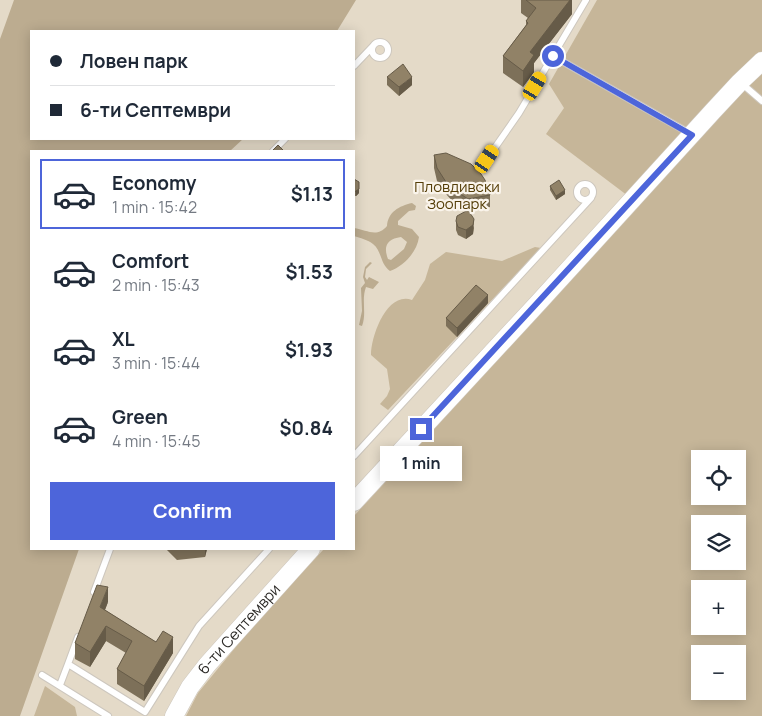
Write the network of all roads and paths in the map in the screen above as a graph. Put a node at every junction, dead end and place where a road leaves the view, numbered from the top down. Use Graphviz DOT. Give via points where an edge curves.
graph roads {
  1 [pos="586,0"];
  2 [pos="374,45"];
  3 [pos="553,56"];
  4 [pos="762,61"];
  5 [pos="355,65"];
  6 [pos="740,82"];
  7 [pos="762,101"];
  8 [pos="692,135"];
  9 [pos="284,140"];
  10 [pos="274,150"];
  11 [pos="487,159"];
  12 [pos="591,198"];
  13 [pos="355,455"];
  14 [pos="355,501"];
  15 [pos="110,550"];
  16 [pos="268,550"];
  17 [pos="311,550"];
  18 [pos="91,602"];
  19 [pos="81,628"];
  20 [pos="68,664"];
  21 [pos="42,675"];
  22 [pos="60,685"];
  23 [pos="108,716"];
  24 [pos="174,716"];
  1 -- 3 [label="lane"];
  2 -- 5 [label="lane"];
  3 -- 8 [label="lane"];
  3 -- 11 [label="lane"];
  4 -- 6 [label="street"];
  6 -- 7 [label="lane"];
  6 -- 8 [label="street"];
  8 -- 14 [label="street"];
  9 -- 10 [label="lane"];
  12 -- 13 [label="lane"];
  15 -- 18 [label="lane"];
  16 -- 20 [label="lane" via="199,626 145,712"];
  17 -- 24 [label="street, 6-ти Септември" via="207,665"];
  19 -- 20 [label="lane"];
  20 -- 22 [label="lane"];
  21 -- 22 [label="lane"];
  22 -- 23 [label="lane"];
}
